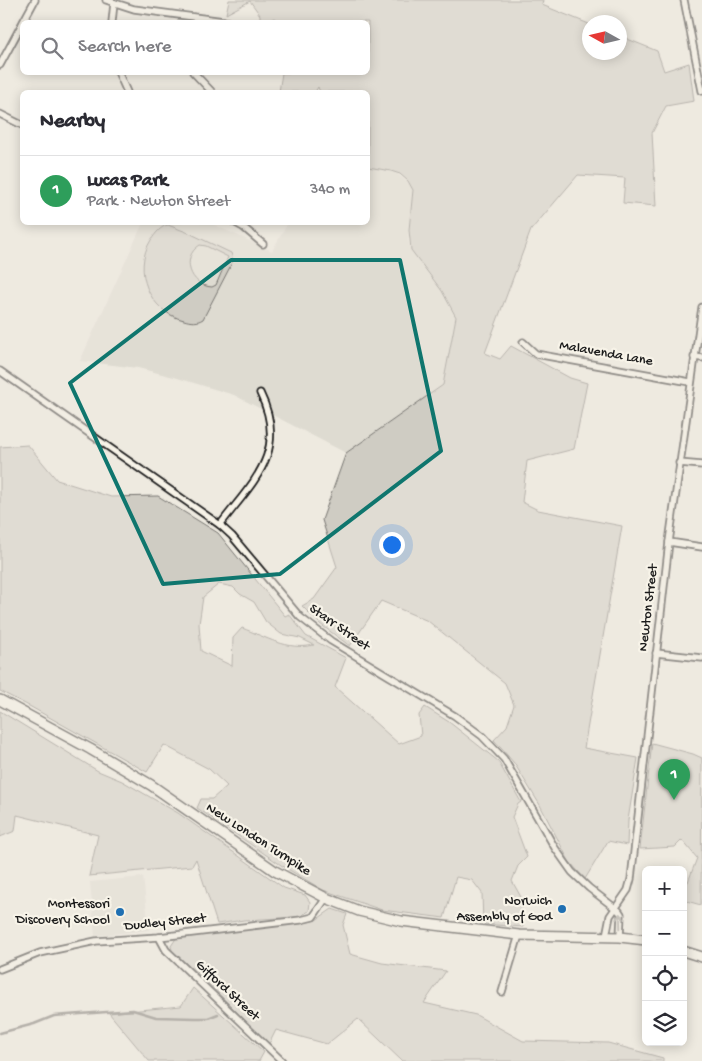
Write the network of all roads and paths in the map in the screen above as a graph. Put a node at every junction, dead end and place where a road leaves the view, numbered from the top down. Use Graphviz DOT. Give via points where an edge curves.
graph roads {
  1 [pos="35,0"];
  2 [pos="106,0"];
  3 [pos="684,0"];
  4 [pos="114,3"];
  5 [pos="25,20"];
  6 [pos="112,20"];
  7 [pos="214,20"];
  8 [pos="20,28"];
  9 [pos="0,65"];
  10 [pos="119,75"];
  11 [pos="196,75"];
  12 [pos="126,90"];
  13 [pos="210,90"];
  14 [pos="702,92"];
  15 [pos="0,114"];
  16 [pos="20,123"];
  17 [pos="239,225"];
  18 [pos="262,244"];
  19 [pos="702,307"];
  20 [pos="522,342"];
  21 [pos="694,358"];
  22 [pos="702,358"];
  23 [pos="0,371"];
  24 [pos="690,382"];
  25 [pos="260,393"];
  26 [pos="679,463"];
  27 [pos="702,466"];
  28 [pos="220,525"];
  29 [pos="669,542"];
  30 [pos="702,546"];
  31 [pos="656,653"];
  32 [pos="702,658"];
  33 [pos="0,700"];
  34 [pos="326,898"];
  35 [pos="615,907"];
  36 [pos="519,935"];
  37 [pos="606,936"];
  38 [pos="159,937"];
  39 [pos="620,937"];
  40 [pos="642,940"];
  41 [pos="687,952"];
  42 [pos="702,957"];
  43 [pos="0,969"];
  44 [pos="502,992"];
  45 [pos="282,1061"];
  1 -- 5 [label="street"];
  2 -- 4 [label="street"];
  3 -- 14 [label="street"];
  4 -- 6 [label="street"];
  4 -- 7 [label="street" via="134,9"];
  8 -- 9 [label="street"];
  10 -- 12 [label="street"];
  11 -- 13 [label="street"];
  15 -- 16 [label="street"];
  17 -- 18 [label="street"];
  19 -- 21 [label="street, Newton Street"];
  20 -- 24 [label="street, Malavenda Lane" via="536,354"];
  21 -- 22 [label="street"];
  21 -- 24 [label="street, Newton Street"];
  23 -- 28 [label="street, Starr Street"];
  24 -- 26 [label="street, Newton Street"];
  25 -- 28 [label="street" via="270,421 269,452 261,470"];
  26 -- 27 [label="street"];
  26 -- 29 [label="street, Newton Street"];
  28 -- 35 [label="street, Starr Street" via="300,617 331,641 455,716 482,736 504,759 569,868"];
  29 -- 30 [label="street"];
  29 -- 31 [label="street, Newton Street"];
  31 -- 32 [label="street"];
  31 -- 35 [label="street, Newton Street" via="631,879 628,890"];
  33 -- 34 [label="main road, New London Turnpike" via="151,785 275,871"];
  34 -- 36 [label="main road, New London Turnpike" via="359,911 401,921"];
  34 -- 38 [label="street, Dudley Street" via="313,916 301,920"];
  35 -- 37 [label="street"];
  39 -- 35 [label="street, one-way" via="621,914"];
  36 -- 37 [label="main road, New London Turnpike"];
  36 -- 44 [label="street"];
  37 -- 39 [label="main road, New London Turnpike"];
  38 -- 43 [label="street, Dudley Street" via="96,942 40,953"];
  38 -- 45 [label="street, Gifford Street" via="166,950"];
  39 -- 40 [label="main road, New London Turnpike"];
  41 -- 42 [label="main road"];
}
